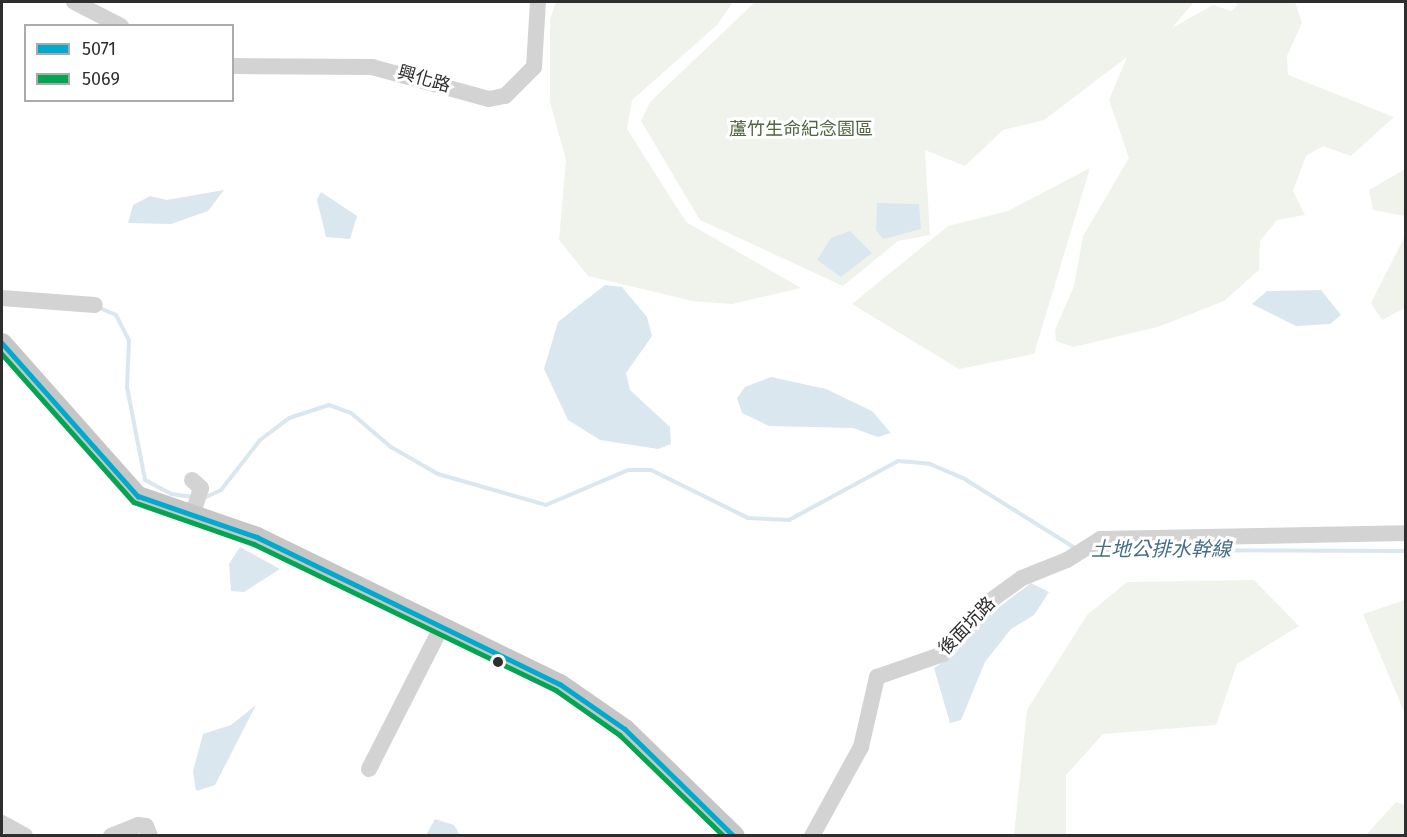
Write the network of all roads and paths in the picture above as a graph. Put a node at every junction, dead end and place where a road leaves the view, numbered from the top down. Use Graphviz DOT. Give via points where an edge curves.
graph roads {
  1 [pos="74,2"];
  2 [pos="538,2"];
  3 [pos="117,24"];
  4 [pos="234,66"];
  5 [pos="4,301"];
  6 [pos="95,305"];
  7 [pos="2,343"];
  8 [pos="196,485"];
  9 [pos="194,512"];
  10 [pos="1406,533"];
  11 [pos="442,626"];
  12 [pos="369,769"];
  13 [pos="2,823"];
  14 [pos="25,836"];
  15 [pos="111,836"];
  16 [pos="150,836"];
  17 [pos="735,836"];
  18 [pos="812,836"];
  1 -- 3 [label="street"];
  2 -- 4 [label="street, 興化路" via="534,67 505,96 489,99 372,67"];
  5 -- 6 [label="street"];
  7 -- 9 [label="main road" via="138,496"];
  8 -- 9 [label="street"];
  9 -- 11 [label="main road" via="257,537"];
  10 -- 18 [label="street, 後面坑路" via="1096,542 1080,554 1012,584 983,606 943,654 877,677 861,747"];
  11 -- 12 [label="street"];
  11 -- 17 [label="main road" via="607,714"];
  13 -- 14 [label="street"];
  15 -- 16 [label="street" via="138,825 146,826"];
}
